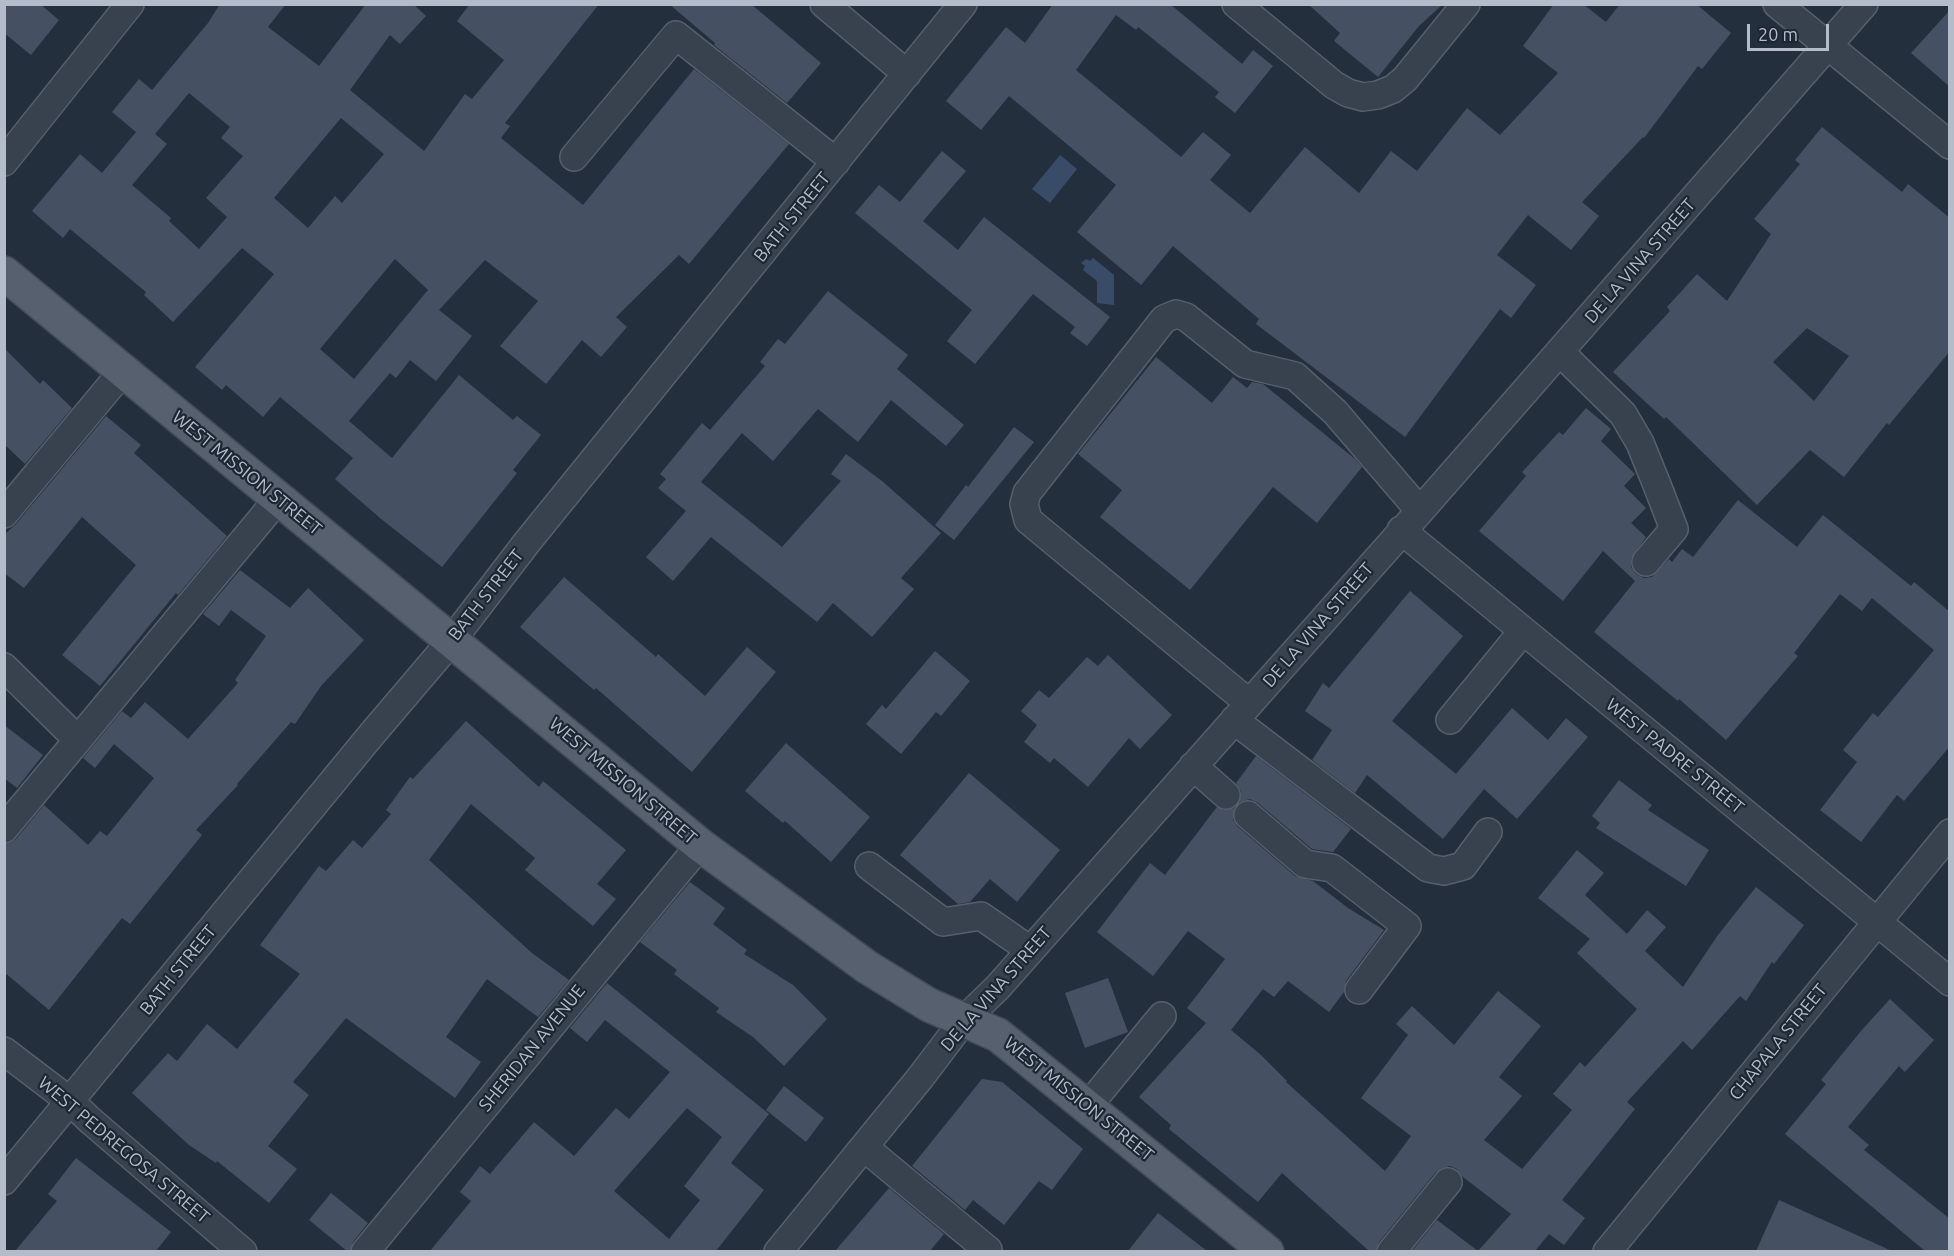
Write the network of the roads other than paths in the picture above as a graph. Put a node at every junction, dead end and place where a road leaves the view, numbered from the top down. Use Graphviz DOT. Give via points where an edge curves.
graph roads {
  1 [pos="130,4"];
  2 [pos="824,4"];
  3 [pos="963,4"];
  4 [pos="1236,4"];
  5 [pos="1466,4"];
  6 [pos="1777,4"];
  7 [pos="1864,4"];
  8 [pos="1827,46"];
  9 [pos="907,74"];
  10 [pos="1950,145"];
  11 [pos="8,151"];
  12 [pos="574,157"];
  13 [pos="836,162"];
  14 [pos="4,273"];
  15 [pos="1560,352"];
  16 [pos="123,371"];
  17 [pos="278,499"];
  18 [pos="4,514"];
  19 [pos="1410,520"];
  20 [pos="1646,562"];
  21 [pos="1523,631"];
  22 [pos="452,640"];
  23 [pos="4,667"];
  24 [pos="1242,712"];
  25 [pos="1450,720"];
  26 [pos="78,740"];
  27 [pos="1193,766"];
  28 [pos="1226,795"];
  29 [pos="1248,815"];
  30 [pos="4,829"];
  31 [pos="1488,832"];
  32 [pos="1950,833"];
  33 [pos="700,845"];
  34 [pos="869,866"];
  35 [pos="1878,921"];
  36 [pos="1030,950"];
  37 [pos="1950,981"];
  38 [pos="1359,990"];
  39 [pos="1162,1016"];
  40 [pos="964,1020"];
  41 [pos="4,1050"];
  42 [pos="71,1102"];
  43 [pos="1088,1106"];
  44 [pos="864,1147"];
  45 [pos="4,1181"];
  46 [pos="1448,1182"];
  47 [pos="1259,1249"];
  48 [pos="243,1251"];
  49 [pos="365,1251"];
  50 [pos="778,1251"];
  51 [pos="987,1251"];
  52 [pos="1391,1251"];
  53 [pos="1607,1251"];
  1 -- 11 [label="street"];
  2 -- 9 [label="street"];
  3 -- 9 [label="street, BATH STREET"];
  4 -- 5 [label="street" via="1334,85 1363,97 1393,89 1405,79"];
  6 -- 8 [label="street"];
  7 -- 8 [label="street, DE LA VINA STREET"];
  8 -- 10 [label="street"];
  8 -- 15 [label="street, DE LA VINA STREET"];
  9 -- 13 [label="street, BATH STREET"];
  12 -- 13 [label="street" via="676,35"];
  13 -- 22 [label="street, BATH STREET"];
  14 -- 16 [label="main road, WEST MISSION STREET"];
  15 -- 19 [label="street, DE LA VINA STREET"];
  15 -- 20 [label="street" via="1623,414 1640,442 1674,529"];
  16 -- 17 [label="main road, WEST MISSION STREET"];
  16 -- 18 [label="street"];
  17 -- 22 [label="main road, WEST MISSION STREET"];
  17 -- 26 [label="street"];
  19 -- 21 [label="street, WEST PADRE STREET"];
  19 -- 24 [label="street, DE LA VINA STREET"];
  19 -- 24 [label="street, WEST PADRE STREET" via="1335,412 1295,376 1245,364 1186,317 1176,314 1164,319 1027,493 1024,504 1028,520"];
  21 -- 25 [label="street"];
  21 -- 35 [label="street, WEST PADRE STREET"];
  22 -- 33 [label="main road, WEST MISSION STREET"];
  22 -- 42 [label="street, BATH STREET"];
  23 -- 26 [label="street"];
  24 -- 27 [label="street, DE LA VINA STREET"];
  24 -- 31 [label="street" via="1428,868 1444,871 1463,866"];
  26 -- 30 [label="street"];
  27 -- 28 [label="street"];
  27 -- 36 [label="street, DE LA VINA STREET"];
  29 -- 38 [label="street" via="1305,864 1332,868 1407,926"];
  32 -- 35 [label="street, CHAPALA STREET"];
  33 -- 40 [label="main road, WEST MISSION STREET" via="867,967 928,1005"];
  33 -- 49 [label="street, SHERIDAN AVENUE"];
  34 -- 36 [label="street" via="943,922 981,916"];
  35 -- 37 [label="street, WEST PADRE STREET"];
  35 -- 53 [label="street, CHAPALA STREET"];
  36 -- 40 [label="street, DE LA VINA STREET"];
  39 -- 43 [label="street"];
  40 -- 43 [label="main road, WEST MISSION STREET" via="998,1035"];
  40 -- 44 [label="street, DE LA VINA STREET"];
  41 -- 42 [label="street, WEST PEDREGOSA STREET"];
  42 -- 45 [label="street, BATH STREET"];
  42 -- 48 [label="street, WEST PEDREGOSA STREET"];
  43 -- 47 [label="main road, WEST MISSION STREET"];
  44 -- 50 [label="street, DE LA VINA STREET"];
  44 -- 51 [label="street"];
  46 -- 52 [label="street"];
}
